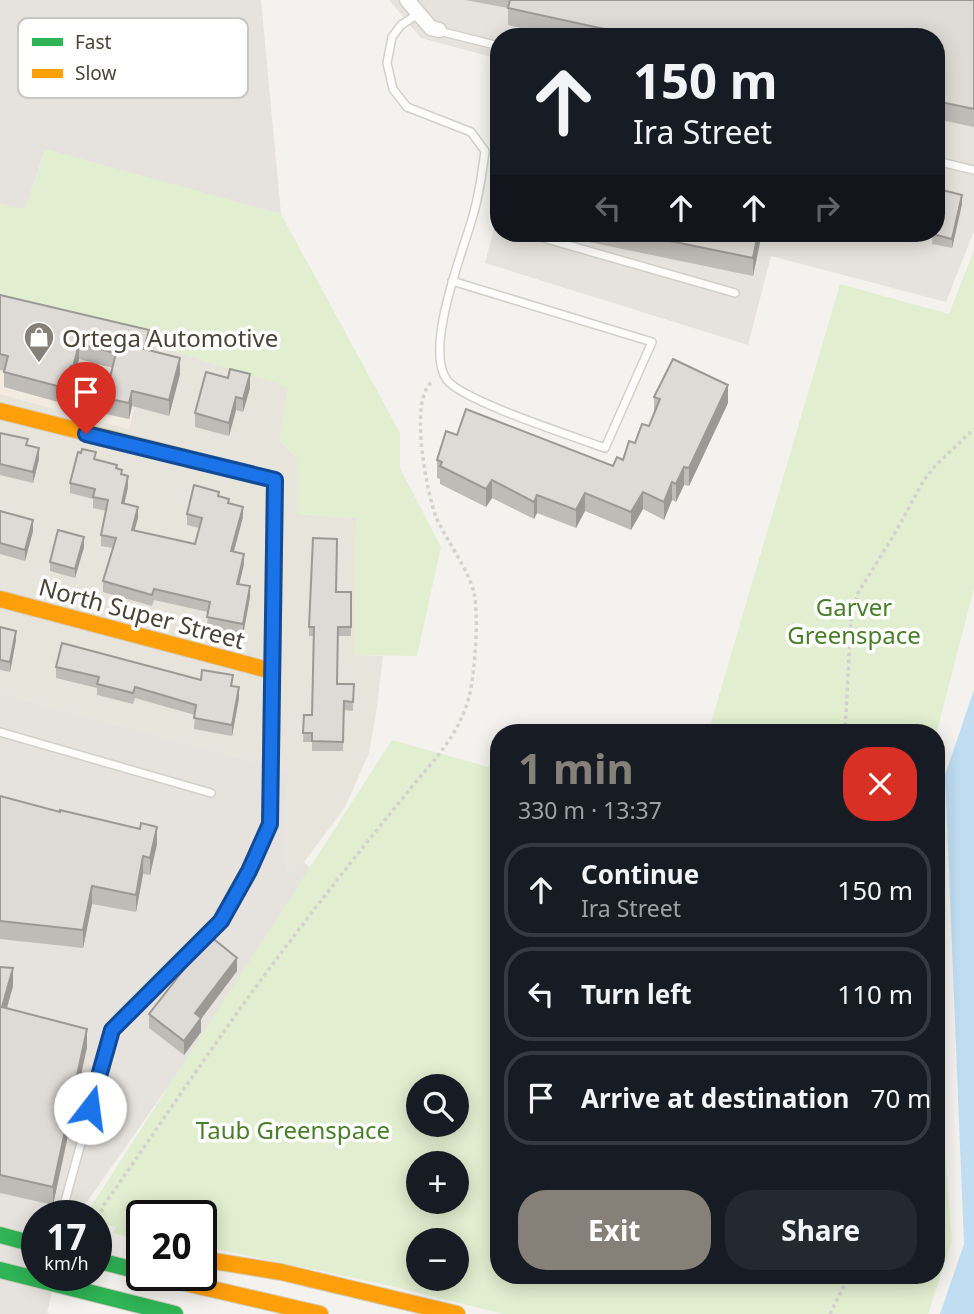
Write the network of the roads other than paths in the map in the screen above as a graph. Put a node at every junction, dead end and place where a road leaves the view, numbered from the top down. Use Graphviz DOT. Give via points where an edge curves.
graph roads {
  1 [pos="407,0"];
  2 [pos="418,14"];
  3 [pos="439,30"];
  4 [pos="490,44"];
  5 [pos="945,163"];
  6 [pos="974,170"];
  7 [pos="557,242"];
  8 [pos="452,281"];
  9 [pos="735,293"];
  10 [pos="0,411"];
  11 [pos="0,599"];
  12 [pos="272,671"];
  13 [pos="0,732"];
  14 [pos="271,765"];
  15 [pos="211,793"];
  16 [pos="65,1200"];
  17 [pos="0,1235"];
  18 [pos="21,1241"];
  19 [pos="217,1262"];
  20 [pos="0,1270"];
  21 [pos="21,1274"];
  22 [pos="217,1290"];
  23 [pos="86,1291"];
  24 [pos="155,1311"];
  25 [pos="175,1314"];
  26 [pos="320,1314"];
  27 [pos="457,1314"];
  1 -- 2 [label="street"];
  2 -- 3 [label="street"];
  2 -- 8 [label="lane" via="392,37 387,63 393,89 407,107 471,132 485,150 472,219"];
  3 -- 4 [label="lane"];
  5 -- 6 [label="lane"];
  7 -- 9 [label="lane"];
  8 -- 8 [label="lane" via="439,354 447,380 475,399 605,448 652,342"];
  10 -- 12 [label="street" via="275,480"];
  11 -- 12 [label="street, North Super Street"];
  12 -- 14 [label="street"];
  13 -- 15 [label="lane"];
  14 -- 16 [label="lane" via="270,824 221,921 112,1030"];
  17 -- 18 [label="street"];
  19 -- 27 [label="street"];
  20 -- 21 [label="street"];
  22 -- 26 [label="street"];
  23 -- 24 [label="street"];
  24 -- 25 [label="street"];
}
